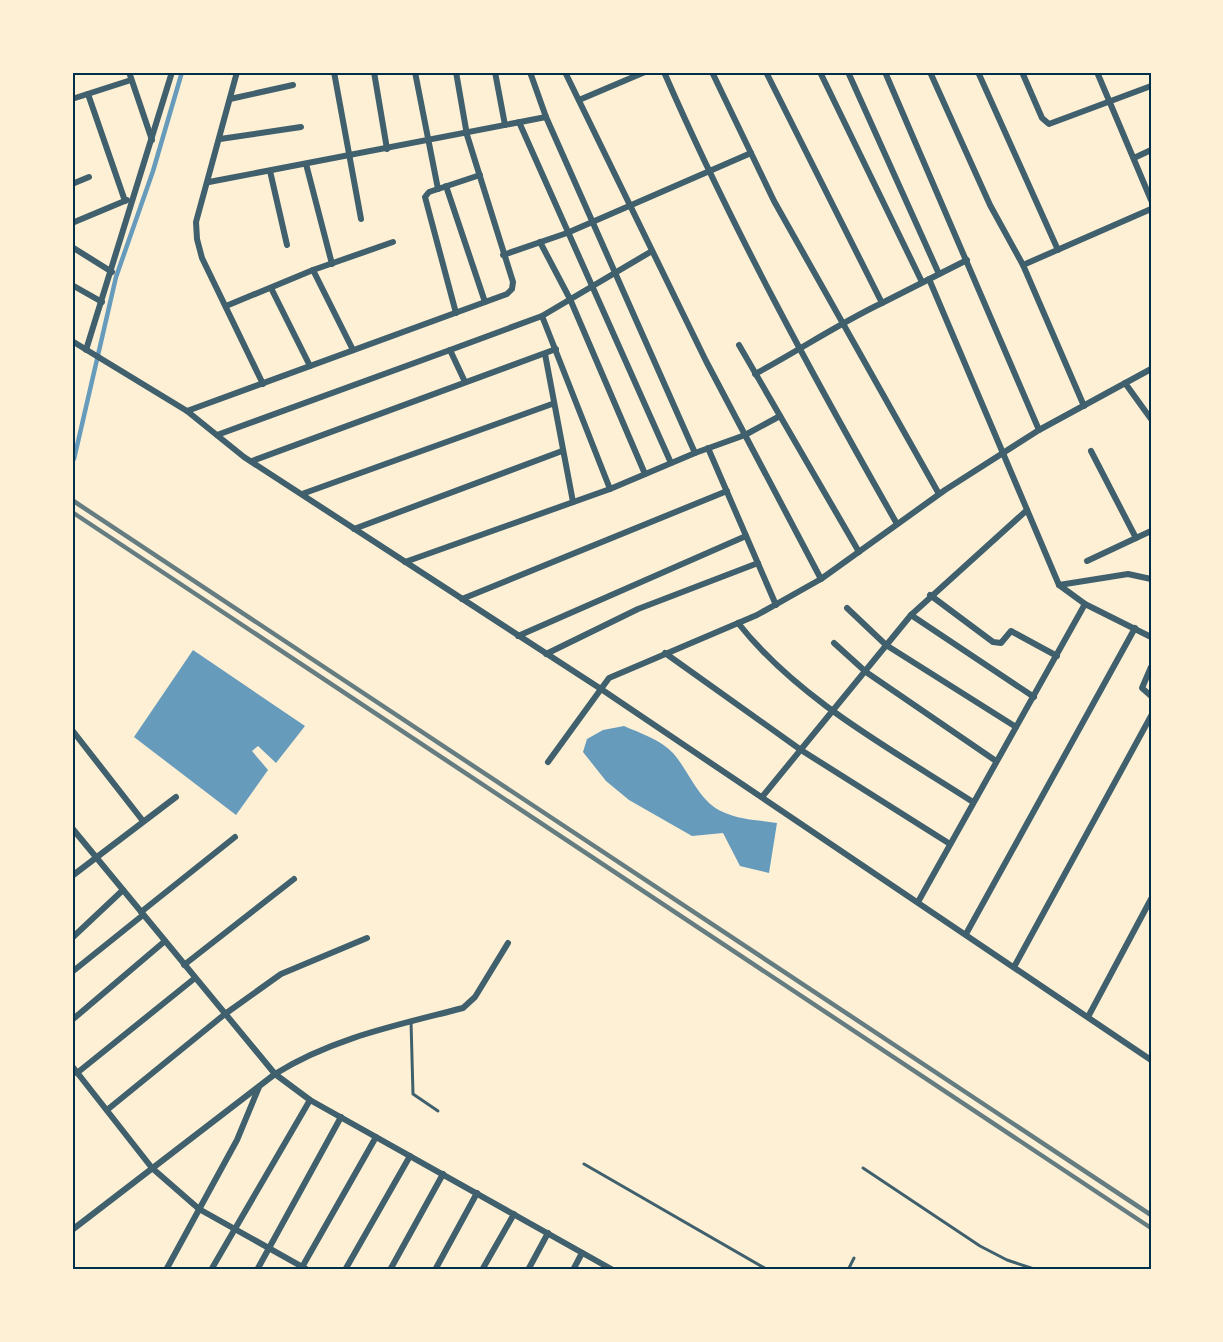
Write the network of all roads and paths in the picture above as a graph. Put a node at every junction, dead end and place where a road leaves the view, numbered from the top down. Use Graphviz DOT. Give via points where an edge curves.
graph roads {
  1 [pos="129,72"];
  2 [pos="172,72"];
  3 [pos="237,72"];
  4 [pos="334,72"];
  5 [pos="374,72"];
  6 [pos="415,72"];
  7 [pos="456,72"];
  8 [pos="495,72"];
  9 [pos="530,72"];
  10 [pos="565,72"];
  11 [pos="645,72"];
  12 [pos="664,72"];
  13 [pos="712,72"];
  14 [pos="766,72"];
  15 [pos="820,72"];
  16 [pos="848,72"];
  17 [pos="885,72"];
  18 [pos="931,72"];
  19 [pos="978,72"];
  20 [pos="1022,72"];
  21 [pos="1097,72"];
  22 [pos="131,80"];
  23 [pos="293,85"];
  24 [pos="1151,86"];
  25 [pos="88,94"];
  26 [pos="72,99"];
  27 [pos="230,99"];
  28 [pos="579,100"];
  29 [pos="1110,102"];
  30 [pos="546,117"];
  31 [pos="519,122"];
  32 [pos="505,125"];
  33 [pos="301,127"];
  34 [pos="467,135"];
  35 [pos="220,139"];
  36 [pos="152,140"];
  37 [pos="427,142"];
  38 [pos="387,149"];
  39 [pos="1151,150"];
  40 [pos="751,153"];
  41 [pos="350,156"];
  42 [pos="1134,158"];
  43 [pos="306,164"];
  44 [pos="270,171"];
  45 [pos="708,172"];
  46 [pos="480,175"];
  47 [pos="89,177"];
  48 [pos="209,182"];
  49 [pos="72,184"];
  50 [pos="446,186"];
  51 [pos="438,189"];
  52 [pos="135,197"];
  53 [pos="1151,200"];
  54 [pos="124,201"];
  55 [pos="631,207"];
  56 [pos="1151,209"];
  57 [pos="361,219"];
  58 [pos="593,222"];
  59 [pos="72,223"];
  60 [pos="567,233"];
  61 [pos="393,242"];
  62 [pos="540,242"];
  63 [pos="287,245"];
  64 [pos="72,247"];
  65 [pos="1058,250"];
  66 [pos="652,251"];
  67 [pos="503,255"];
  68 [pos="967,260"];
  69 [pos="332,264"];
  70 [pos="1023,265"];
  71 [pos="313,270"];
  72 [pos="112,272"];
  73 [pos="616,272"];
  74 [pos="939,274"];
  75 [pos="925,281"];
  76 [pos="72,285"];
  77 [pos="592,285"];
  78 [pos="271,288"];
  79 [pos="570,299"];
  80 [pos="102,302"];
  81 [pos="485,302"];
  82 [pos="882,303"];
  83 [pos="226,306"];
  84 [pos="456,313"];
  85 [pos="542,316"];
  86 [pos="840,322"];
  87 [pos="72,341"];
  88 [pos="739,345"];
  89 [pos="556,349"];
  90 [pos="353,350"];
  91 [pos="450,350"];
  92 [pos="799,351"];
  93 [pos="89,352"];
  94 [pos="545,354"];
  95 [pos="310,366"];
  96 [pos="1151,369"];
  97 [pos="755,374"];
  98 [pos="465,381"];
  99 [pos="1125,383"];
  100 [pos="263,384"];
  101 [pos="552,404"];
  102 [pos="1084,406"];
  103 [pos="187,411"];
  104 [pos="780,417"];
  105 [pos="1151,419"];
  106 [pos="1038,430"];
  107 [pos="217,435"];
  108 [pos="745,435"];
  109 [pos="708,448"];
  110 [pos="562,451"];
  111 [pos="1091,451"];
  112 [pos="695,453"];
  113 [pos="1002,453"];
  114 [pos="252,461"];
  115 [pos="671,463"];
  116 [pos="645,474"];
  117 [pos="610,489"];
  118 [pos="727,491"];
  119 [pos="302,494"];
  120 [pos="939,494"];
  121 [pos="573,502"];
  122 [pos="1027,510"];
  123 [pos="897,524"];
  124 [pos="354,529"];
  125 [pos="1151,531"];
  126 [pos="746,536"];
  127 [pos="1136,538"];
  128 [pos="859,552"];
  129 [pos="1087,561"];
  130 [pos="405,562"];
  131 [pos="758,563"];
  132 [pos="821,579"];
  133 [pos="1151,579"];
  134 [pos="1059,585"];
  135 [pos="930,595"];
  136 [pos="462,599"];
  137 [pos="1085,604"];
  138 [pos="776,605"];
  139 [pos="847,608"];
  140 [pos="911,615"];
  141 [pos="738,623"];
  142 [pos="1135,628"];
  143 [pos="518,636"];
  144 [pos="1151,638"];
  145 [pos="834,643"];
  146 [pos="886,645"];
  147 [pos="664,653"];
  148 [pos="546,654"];
  149 [pos="1057,656"];
  150 [pos="1151,668"];
  151 [pos="866,672"];
  152 [pos="601,689"];
  153 [pos="1151,696"];
  154 [pos="1034,697"];
  155 [pos="834,712"];
  156 [pos="1151,716"];
  157 [pos="1016,727"];
  158 [pos="72,730"];
  159 [pos="801,750"];
  160 [pos="996,761"];
  161 [pos="548,762"];
  162 [pos="176,797"];
  163 [pos="762,797"];
  164 [pos="973,802"];
  165 [pos="143,821"];
  166 [pos="72,828"];
  167 [pos="235,837"];
  168 [pos="950,844"];
  169 [pos="95,857"];
  170 [pos="72,876"];
  171 [pos="294,879"];
  172 [pos="123,890"];
  173 [pos="1151,899"];
  174 [pos="918,902"];
  175 [pos="142,913"];
  176 [pos="966,934"];
  177 [pos="72,938"];
  178 [pos="367,938"];
  179 [pos="165,941"];
  180 [pos="508,943"];
  181 [pos="184,964"];
  182 [pos="1014,966"];
  183 [pos="72,972"];
  184 [pos="195,978"];
  185 [pos="225,1014"];
  186 [pos="1088,1017"];
  187 [pos="72,1020"];
  188 [pos="411,1022"];
  189 [pos="1151,1060"];
  190 [pos="72,1066"];
  191 [pos="77,1073"];
  192 [pos="275,1074"];
  193 [pos="260,1087"];
  194 [pos="310,1100"];
  195 [pos="107,1110"];
  196 [pos="438,1111"];
  197 [pos="341,1117"];
  198 [pos="376,1137"];
  199 [pos="410,1156"];
  200 [pos="584,1164"];
  201 [pos="152,1168"];
  202 [pos="863,1168"];
  203 [pos="443,1174"];
  204 [pos="477,1193"];
  205 [pos="199,1209"];
  206 [pos="514,1214"];
  207 [pos="234,1228"];
  208 [pos="72,1230"];
  209 [pos="548,1233"];
  210 [pos="269,1248"];
  211 [pos="582,1253"];
  212 [pos="854,1258"];
  213 [pos="304,1269"];
  214 [pos="166,1270"];
  215 [pos="211,1270"];
  216 [pos="257,1270"];
  217 [pos="345,1270"];
  218 [pos="390,1270"];
  219 [pos="435,1270"];
  220 [pos="482,1270"];
  221 [pos="528,1270"];
  222 [pos="573,1270"];
  223 [pos="613,1270"];
  224 [pos="768,1270"];
  225 [pos="848,1270"];
  226 [pos="1037,1270"];
  1 -- 22 [label="street"];
  2 -- 36 [label="street"];
  3 -- 27 [label="street"];
  4 -- 41 [label="street"];
  5 -- 38 [label="street"];
  6 -- 37 [label="street"];
  7 -- 34 [label="street"];
  8 -- 32 [label="street"];
  9 -- 30 [label="street"];
  10 -- 28 [label="street"];
  11 -- 28 [label="street"];
  12 -- 45 [label="street"];
  13 -- 40 [label="street"];
  14 -- 82 [label="street"];
  15 -- 75 [label="street"];
  16 -- 74 [label="street"];
  17 -- 68 [label="street"];
  18 -- 70 [label="street" via="990,205"];
  19 -- 65 [label="street"];
  20 -- 29 [label="street" via="1042,118 1049,124"];
  21 -- 29 [label="street"];
  22 -- 25 [label="street"];
  22 -- 36 [label="street"];
  23 -- 27 [label="street"];
  24 -- 29 [label="street"];
  25 -- 26 [label="street"];
  25 -- 54 [label="street"];
  27 -- 35 [label="street"];
  28 -- 55 [label="street"];
  29 -- 42 [label="street"];
  30 -- 31 [label="street"];
  30 -- 58 [label="street"];
  31 -- 32 [label="street"];
  31 -- 60 [label="street"];
  32 -- 34 [label="street"];
  33 -- 35 [label="street"];
  34 -- 37 [label="street"];
  34 -- 46 [label="street"];
  35 -- 48 [label="street"];
  36 -- 52 [label="street"];
  37 -- 38 [label="street"];
  37 -- 51 [label="street"];
  38 -- 41 [label="street"];
  39 -- 42 [label="street"];
  40 -- 45 [label="street"];
  40 -- 86 [label="street"];
  41 -- 43 [label="street"];
  41 -- 57 [label="street"];
  42 -- 53 [label="street"];
  43 -- 44 [label="street"];
  43 -- 69 [label="street"];
  44 -- 48 [label="street"];
  44 -- 63 [label="street"];
  45 -- 55 [label="street"];
  45 -- 92 [label="street"];
  46 -- 50 [label="street"];
  46 -- 67 [label="street"];
  47 -- 49 [label="street"];
  48 -- 83 [label="street" via="196,222 196,239"];
  50 -- 51 [label="street"];
  50 -- 81 [label="street"];
  51 -- 84 [label="street" via="427,194 425,201"];
  52 -- 54 [label="street"];
  52 -- 72 [label="street"];
  54 -- 59 [label="street"];
  55 -- 58 [label="street"];
  55 -- 66 [label="street"];
  56 -- 65 [label="street"];
  58 -- 60 [label="street"];
  58 -- 73 [label="street"];
  60 -- 62 [label="street"];
  60 -- 77 [label="street"];
  61 -- 69 [label="street"];
  62 -- 67 [label="street"];
  62 -- 79 [label="street"];
  64 -- 72 [label="street"];
  65 -- 70 [label="street"];
  66 -- 73 [label="street"];
  66 -- 108 [label="street"];
  67 -- 81 [label="street" via="512,289"];
  68 -- 74 [label="street"];
  68 -- 106 [label="street"];
  69 -- 71 [label="street"];
  70 -- 102 [label="street"];
  71 -- 78 [label="street"];
  71 -- 90 [label="street"];
  72 -- 80 [label="street"];
  73 -- 77 [label="street"];
  73 -- 112 [label="street"];
  74 -- 75 [label="street"];
  75 -- 82 [label="street"];
  75 -- 113 [label="street"];
  76 -- 80 [label="street"];
  77 -- 79 [label="street"];
  77 -- 115 [label="street"];
  78 -- 83 [label="street"];
  78 -- 95 [label="street"];
  79 -- 85 [label="street"];
  79 -- 116 [label="street"];
  80 -- 93 [label="street"];
  81 -- 84 [label="street"];
  82 -- 86 [label="street"];
  83 -- 100 [label="street"];
  84 -- 90 [label="street"];
  85 -- 89 [label="street"];
  85 -- 91 [label="street"];
  86 -- 92 [label="street"];
  86 -- 120 [label="street"];
  87 -- 93 [label="street"];
  88 -- 97 [label="street"];
  89 -- 94 [label="street"];
  89 -- 117 [label="street"];
  90 -- 95 [label="street"];
  91 -- 98 [label="street"];
  91 -- 107 [label="street"];
  92 -- 97 [label="street"];
  92 -- 123 [label="street"];
  93 -- 103 [label="street"];
  94 -- 98 [label="street"];
  94 -- 101 [label="street"];
  95 -- 100 [label="street"];
  96 -- 99 [label="street"];
  97 -- 104 [label="street"];
  98 -- 114 [label="street"];
  99 -- 102 [label="street"];
  99 -- 105 [label="street"];
  100 -- 103 [label="street"];
  101 -- 110 [label="street"];
  101 -- 119 [label="street"];
  102 -- 106 [label="street"];
  103 -- 107 [label="street"];
  104 -- 108 [label="street"];
  104 -- 128 [label="street"];
  106 -- 113 [label="street"];
  107 -- 114 [label="street"];
  108 -- 109 [label="street"];
  108 -- 132 [label="street"];
  109 -- 112 [label="street"];
  109 -- 118 [label="street"];
  110 -- 121 [label="street"];
  110 -- 124 [label="street"];
  111 -- 127 [label="street"];
  112 -- 115 [label="street"];
  113 -- 120 [label="street"];
  113 -- 122 [label="street"];
  114 -- 119 [label="street"];
  115 -- 116 [label="street"];
  116 -- 117 [label="street"];
  117 -- 121 [label="street"];
  118 -- 126 [label="street"];
  118 -- 136 [label="street"];
  119 -- 124 [label="street"];
  120 -- 123 [label="street"];
  121 -- 130 [label="street"];
  122 -- 134 [label="street"];
  122 -- 135 [label="street"];
  123 -- 128 [label="street"];
  124 -- 130 [label="street"];
  125 -- 127 [label="street"];
  126 -- 131 [label="street"];
  126 -- 143 [label="street"];
  127 -- 129 [label="street"];
  128 -- 132 [label="street"];
  130 -- 136 [label="street"];
  131 -- 138 [label="street"];
  131 -- 148 [label="street" via="639,609"];
  132 -- 138 [label="street"];
  133 -- 134 [label="street" via="1128,574"];
  134 -- 137 [label="street"];
  135 -- 140 [label="street"];
  135 -- 149 [label="street" via="993,642 1001,643 1011,631"];
  136 -- 143 [label="street"];
  137 -- 142 [label="street"];
  137 -- 149 [label="street"];
  138 -- 141 [label="street"];
  139 -- 146 [label="street"];
  140 -- 146 [label="street"];
  140 -- 154 [label="street"];
  141 -- 147 [label="street"];
  141 -- 155 [label="street" via="774,664"];
  142 -- 144 [label="street"];
  142 -- 176 [label="street"];
  143 -- 148 [label="street"];
  145 -- 151 [label="street"];
  146 -- 151 [label="street"];
  146 -- 157 [label="street"];
  147 -- 152 [label="street" via="617,673"];
  147 -- 159 [label="street"];
  148 -- 152 [label="street"];
  149 -- 154 [label="street"];
  150 -- 153 [label="street" via="1142,688"];
  151 -- 155 [label="street"];
  151 -- 160 [label="street"];
  152 -- 161 [label="street"];
  152 -- 163 [label="street"];
  154 -- 157 [label="street"];
  155 -- 159 [label="street"];
  155 -- 164 [label="street"];
  156 -- 182 [label="street"];
  157 -- 160 [label="street"];
  158 -- 165 [label="street"];
  159 -- 163 [label="street"];
  159 -- 168 [label="street"];
  160 -- 164 [label="street"];
  162 -- 165 [label="street"];
  163 -- 174 [label="street"];
  164 -- 168 [label="street"];
  165 -- 169 [label="street"];
  166 -- 169 [label="street"];
  167 -- 175 [label="street"];
  168 -- 174 [label="street"];
  169 -- 170 [label="street"];
  169 -- 172 [label="street"];
  171 -- 181 [label="street"];
  172 -- 175 [label="street"];
  172 -- 177 [label="street"];
  173 -- 186 [label="street"];
  174 -- 176 [label="street"];
  175 -- 179 [label="street"];
  175 -- 183 [label="street"];
  176 -- 182 [label="street"];
  178 -- 185 [label="street" via="281,974"];
  179 -- 181 [label="street"];
  179 -- 187 [label="street"];
  180 -- 188 [label="street" via="475,997 463,1008"];
  181 -- 184 [label="street"];
  182 -- 186 [label="street"];
  184 -- 185 [label="street"];
  184 -- 191 [label="street"];
  185 -- 192 [label="street"];
  185 -- 195 [label="street"];
  186 -- 189 [label="street"];
  188 -- 192 [label="street" via="337,1042 305,1055"];
  188 -- 196 [label="lane" via="413,1094"];
  190 -- 191 [label="street"];
  191 -- 195 [label="street"];
  192 -- 193 [label="street"];
  192 -- 194 [label="street"];
  193 -- 201 [label="street"];
  193 -- 205 [label="street" via="237,1140"];
  194 -- 197 [label="street"];
  194 -- 207 [label="street"];
  195 -- 201 [label="street"];
  197 -- 198 [label="street"];
  197 -- 210 [label="street"];
  198 -- 199 [label="street"];
  198 -- 213 [label="street"];
  199 -- 203 [label="street"];
  199 -- 217 [label="street"];
  200 -- 224 [label="lane"];
  201 -- 205 [label="street"];
  201 -- 208 [label="street"];
  202 -- 226 [label="lane" via="980,1246"];
  203 -- 204 [label="street"];
  203 -- 218 [label="street"];
  204 -- 206 [label="street"];
  204 -- 219 [label="street"];
  205 -- 207 [label="street"];
  205 -- 214 [label="street"];
  206 -- 209 [label="street"];
  206 -- 220 [label="street"];
  207 -- 210 [label="street"];
  207 -- 215 [label="street"];
  209 -- 211 [label="street"];
  209 -- 221 [label="street"];
  210 -- 213 [label="street"];
  210 -- 216 [label="street"];
  211 -- 222 [label="street"];
  211 -- 223 [label="street"];
  212 -- 225 [label="lane"];
}
